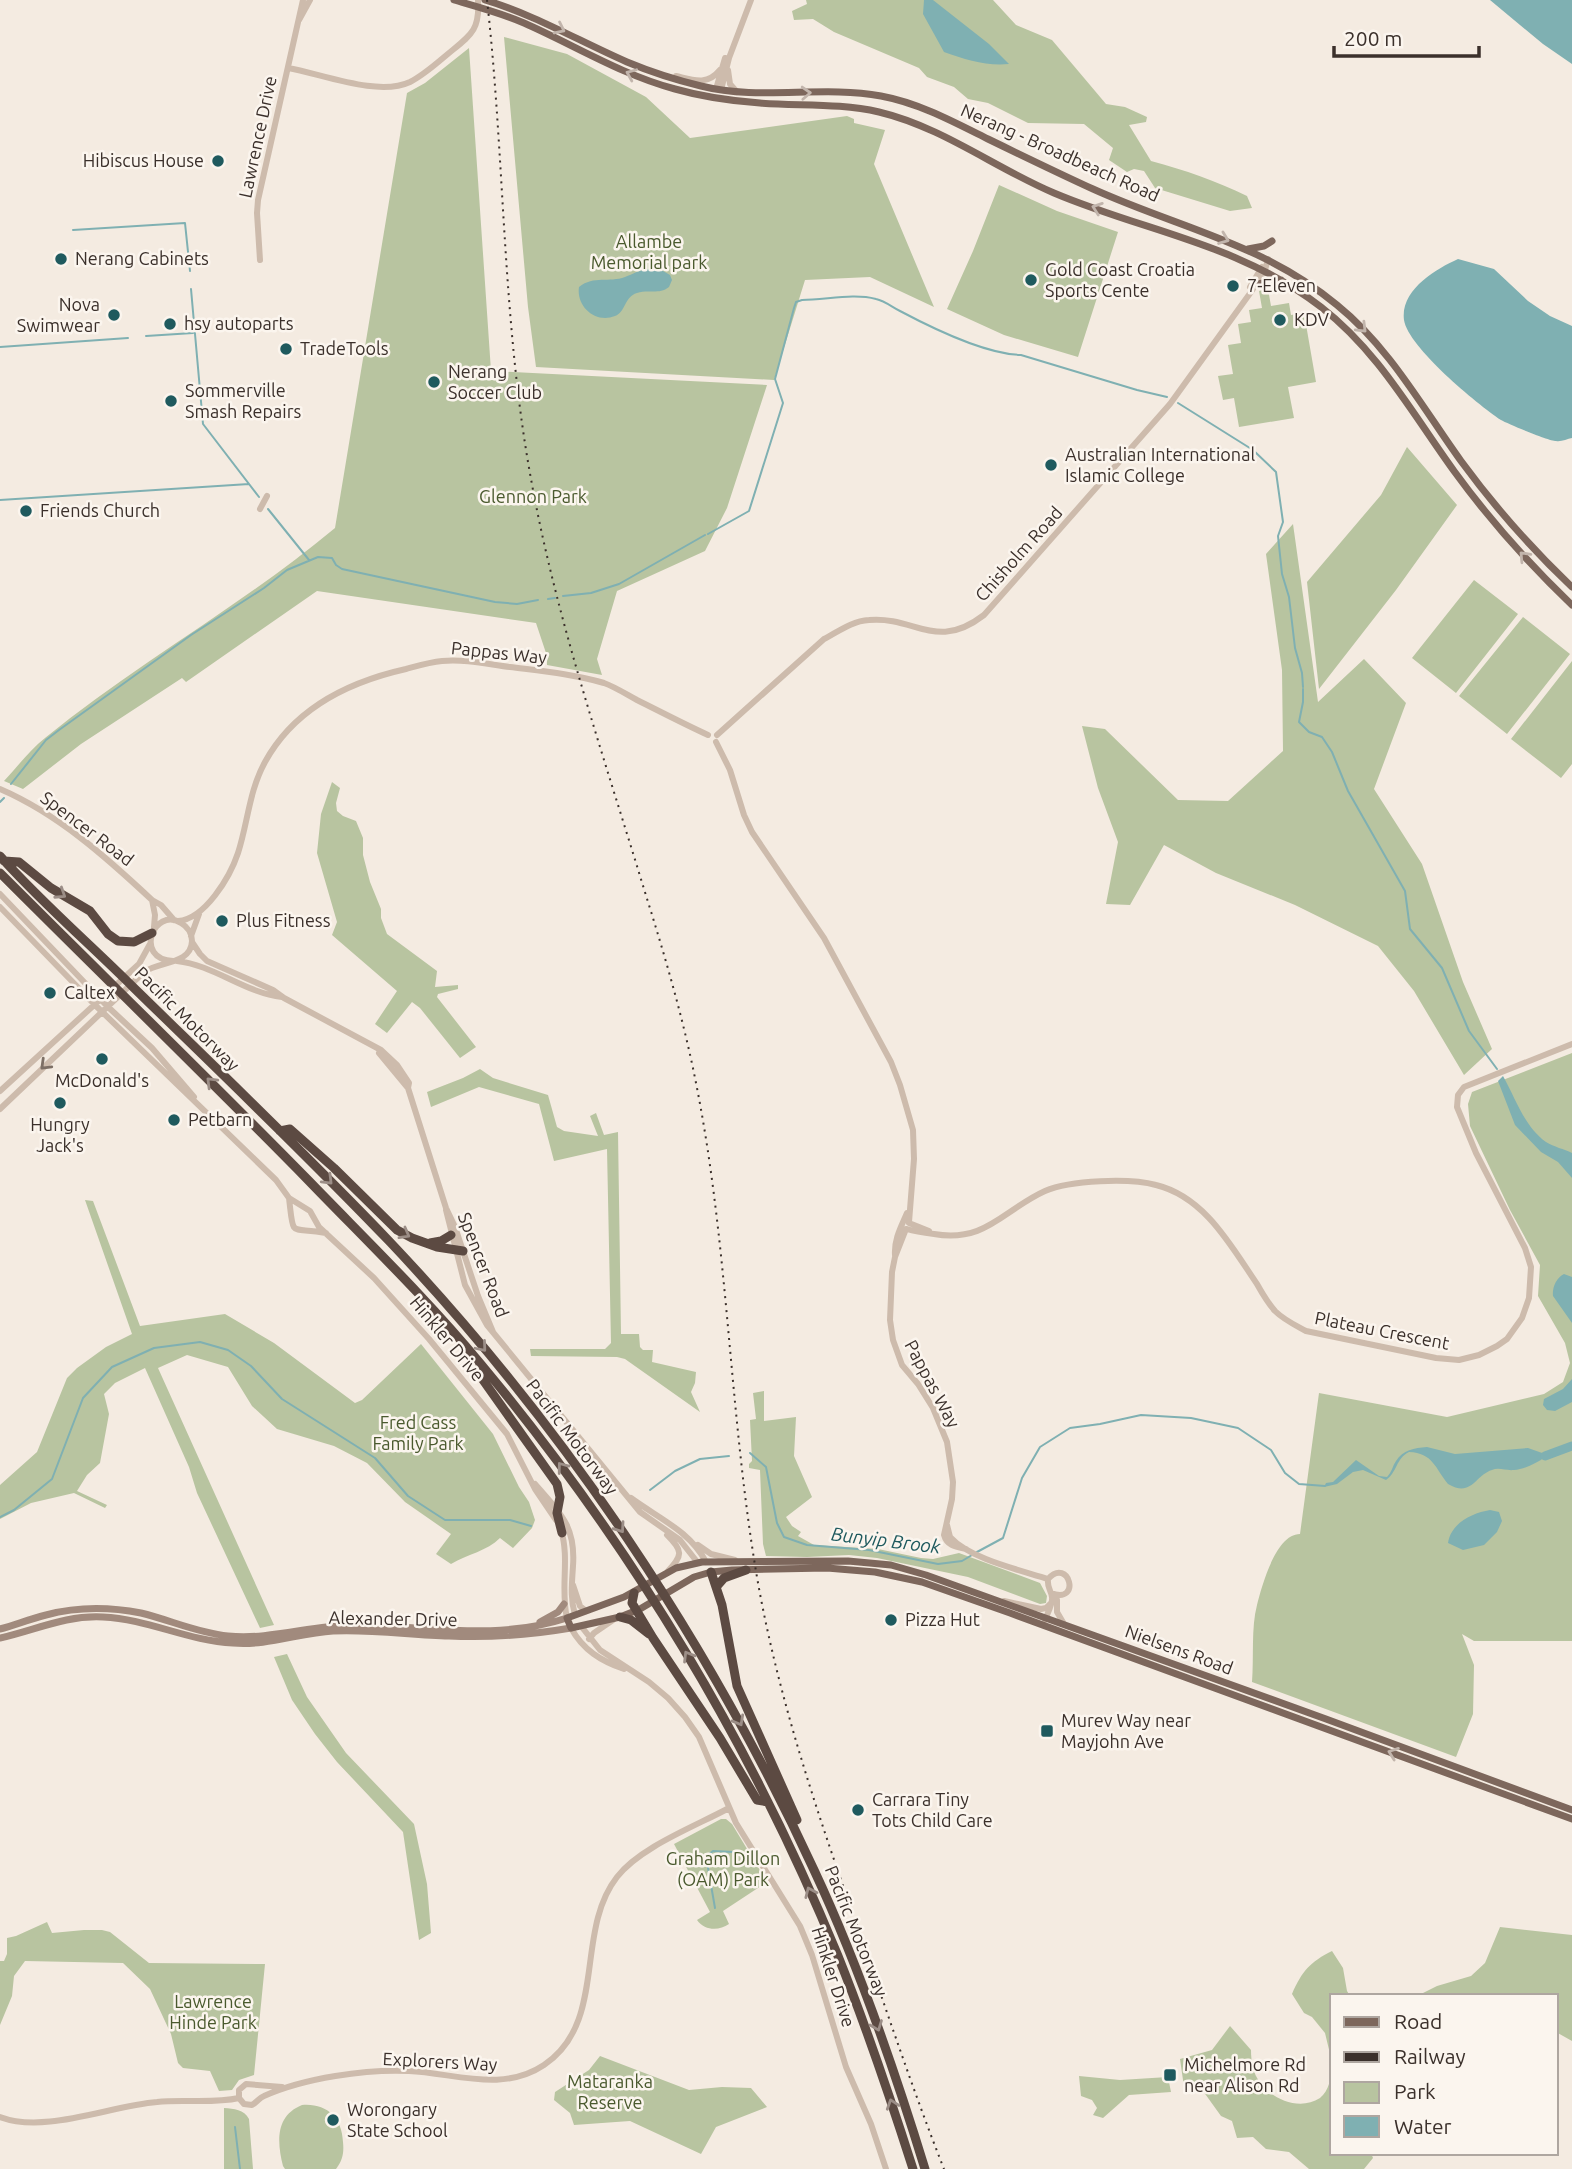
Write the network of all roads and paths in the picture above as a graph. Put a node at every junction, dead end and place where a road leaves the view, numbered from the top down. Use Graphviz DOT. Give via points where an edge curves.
graph roads {
  1 [pos="303,0"];
  2 [pos="310,0"];
  3 [pos="454,0"];
  4 [pos="478,0"];
  5 [pos="485,0"];
  6 [pos="751,0"];
  7 [pos="747,9"];
  8 [pos="298,22"];
  9 [pos="729,58"];
  10 [pos="722,66"];
  11 [pos="288,68"];
  12 [pos="650,71"];
  13 [pos="719,90"];
  14 [pos="738,93"];
  15 [pos="1272,241"];
  16 [pos="1248,249"];
  17 [pos="1268,259"];
  18 [pos="260,260"];
  19 [pos="1263,269"];
  20 [pos="1281,280"];
  21 [pos="1257,284"];
  22 [pos="1245,299"];
  23 [pos="267,496"];
  24 [pos="260,509"];
  25 [pos="1572,587"];
  26 [pos="1572,605"];
  27 [pos="716,739"];
  28 [pos="0,789"];
  29 [pos="2,859"];
  30 [pos="0,873"];
  31 [pos="152,900"];
  32 [pos="1,903"];
  33 [pos="200,913"];
  34 [pos="0,917"];
  35 [pos="13,920"];
  36 [pos="176,921"];
  37 [pos="153,931"];
  38 [pos="192,939"];
  39 [pos="150,944"];
  40 [pos="57,954"];
  41 [pos="175,961"];
  42 [pos="58,967"];
  43 [pos="246,982"];
  44 [pos="86,991"];
  45 [pos="109,993"];
  46 [pos="116,998"];
  47 [pos="98,1003"];
  48 [pos="104,1009"];
  49 [pos="83,1017"];
  50 [pos="115,1019"];
  51 [pos="90,1022"];
  52 [pos="1572,1044"];
  53 [pos="0,1091"];
  54 [pos="0,1109"];
  55 [pos="280,1131"];
  56 [pos="289,1198"];
  57 [pos="303,1208"];
  58 [pos="446,1208"];
  59 [pos="292,1214"];
  60 [pos="314,1220"];
  61 [pos="906,1225"];
  62 [pos="307,1231"];
  63 [pos="326,1233"];
  64 [pos="451,1235"];
  65 [pos="429,1243"];
  66 [pos="459,1250"];
  67 [pos="480,1363"];
  68 [pos="529,1477"];
  69 [pos="624,1492"];
  70 [pos="558,1508"];
  71 [pos="655,1525"];
  72 [pos="562,1533"];
  73 [pos="688,1537"];
  74 [pos="702,1562"];
  75 [pos="745,1564"];
  76 [pos="768,1566"];
  77 [pos="711,1572"];
  78 [pos="664,1574"];
  79 [pos="572,1580"];
  80 [pos="1048,1580"];
  81 [pos="717,1586"];
  82 [pos="634,1593"];
  83 [pos="988,1598"];
  84 [pos="1056,1600"];
  85 [pos="564,1604"];
  86 [pos="639,1609"];
  87 [pos="586,1611"];
  88 [pos="571,1616"];
  89 [pos="617,1618"];
  90 [pos="1045,1622"];
  91 [pos="581,1626"];
  92 [pos="571,1628"];
  93 [pos="0,1629"];
  94 [pos="520,1629"];
  95 [pos="1071,1629"];
  96 [pos="0,1638"];
  97 [pos="653,1638"];
  98 [pos="589,1639"];
  99 [pos="632,1672"];
  100 [pos="768,1802"];
  101 [pos="729,1808"];
  102 [pos="1572,1810"];
  103 [pos="1572,1819"];
  104 [pos="816,1872"];
  105 [pos="256,2087"];
  106 [pos="288,2087"];
  107 [pos="239,2098"];
  108 [pos="260,2098"];
  109 [pos="0,2117"];
  110 [pos="886,2169"];
  111 [pos="913,2169"];
  112 [pos="925,2169"];
  1 -- 8 [label="street, Lawrence Drive"];
  2 -- 8 [label="street, Lawrence Drive"];
  19 -- 3 [label="main road, Nerang - Broadbeach Road, one-way" via="1057,194 910,122 867,110 761,103 672,89 522,22"];
  4 -- 11 [label="street" via="473,32 410,82 373,87"];
  5 -- 12 [label="main road, Nerang - Broadbeach Road, one-way" via="543,21"];
  6 -- 7 [label="street"];
  7 -- 9 [label="street"];
  7 -- 10 [label="street"];
  8 -- 11 [label="street, Lawrence Drive"];
  9 -- 13 [label="street"];
  9 -- 14 [label="street" via="730,83"];
  10 -- 12 [label="street" via="706,81"];
  10 -- 13 [label="street"];
  11 -- 18 [label="street, Lawrence Drive" via="258,200"];
  12 -- 13 [label="main road, Nerang - Broadbeach Road"];
  13 -- 14 [label="main road, Nerang - Broadbeach Road"];
  14 -- 16 [label="main road, Nerang - Broadbeach Road, one-way" via="844,92 906,103 1122,202"];
  15 -- 16 [label="main road"];
  16 -- 17 [label="main road, Nerang - Broadbeach Road"];
  17 -- 19 [label="street, Chisholm Road"];
  17 -- 25 [label="main road, Nerang - Broadbeach Road, one-way" via="1323,294 1368,334 1406,380 1462,463"];
  19 -- 20 [label="main road, Nerang - Broadbeach Road"];
  19 -- 21 [label="street, Chisholm Road"];
  19 -- 22 [label="street, Chisholm Road"];
  20 -- 21 [label="main road"];
  26 -- 20 [label="main road, Nerang - Broadbeach Road, one-way" via="1474,497 1371,355 1327,312"];
  21 -- 22 [label="street, Chisholm Road"];
  22 -- 27 [label="street, Chisholm Road" via="1170,404 984,615 956,631 876,619 844,627 824,639"];
  23 -- 24 [label="street"];
  27 -- 33 [label="street, Pappas Way" via="713,733 708,735 606,684 556,673 465,660 438,661 366,680 318,703 282,736 253,786 238,854"];
  27 -- 61 [label="street, Pappas Way" via="752,832 824,938 901,1085 913,1130"];
  28 -- 31 [label="street, Spencer Road" via="62,823"];
  29 -- 37 [label="highway, one-way" via="19,862 90,911 118,941 134,942"];
  29 -- 55 [label="highway, Pacific Motorway"];
  67 -- 30 [label="highway, Pacific Motorway, one-way" via="413,1288"];
  31 -- 36 [label="street, Spencer Road"];
  31 -- 37 [label="street"];
  32 -- 35 [label="street, Hinkler Drive"];
  32 -- 40 [label="street, Hinkler Drive"];
  33 -- 36 [label="street"];
  33 -- 38 [label="street, Pappas Way"];
  34 -- 35 [label="street"];
  35 -- 42 [label="street, Hinkler Drive"];
  36 -- 37 [label="street" via="163,922"];
  36 -- 38 [label="street" via="189,929"];
  37 -- 39 [label="street"];
  38 -- 41 [label="street" via="188,953"];
  38 -- 43 [label="street, Spencer Road" via="203,958"];
  39 -- 41 [label="street" via="156,955"];
  39 -- 45 [label="street" via="139,964"];
  40 -- 42 [label="street"];
  40 -- 44 [label="street, Hinkler Drive"];
  41 -- 43 [label="street, Spencer Road"];
  41 -- 46 [label="street" via="148,969"];
  42 -- 44 [label="street, Hinkler Drive"];
  43 -- 58 [label="street, Spencer Road" via="373,1047 391,1062 408,1088"];
  44 -- 45 [label="street"];
  44 -- 47 [label="street, Hinkler Drive"];
  44 -- 49 [label="street"];
  45 -- 47 [label="street"];
  46 -- 48 [label="street"];
  46 -- 50 [label="street"];
  47 -- 48 [label="street, Hinkler Drive"];
  47 -- 49 [label="street"];
  48 -- 50 [label="street, Hinkler Drive"];
  48 -- 51 [label="street"];
  49 -- 53 [label="street"];
  50 -- 51 [label="street"];
  50 -- 56 [label="street, Hinkler Drive" via="152,1048 199,1105"];
  51 -- 54 [label="street, one-way"];
  52 -- 61 [label="street, Plateau Crescent" via="1464,1087 1456,1104 1531,1267 1522,1318 1507,1339 1479,1355 1459,1360 1436,1358 1306,1331 1288,1322 1274,1310 1206,1215 1159,1185 1139,1181 1067,1185 1046,1191 975,1233 956,1237"];
  55 -- 65 [label="highway, one-way" via="290,1129 397,1230"];
  55 -- 104 [label="highway, Pacific Motorway, one-way" via="423,1279 573,1462 713,1674"];
  56 -- 57 [label="street, Hinkler Drive"];
  56 -- 59 [label="street, Hinkler Drive"];
  57 -- 59 [label="street"];
  57 -- 60 [label="street, Hinkler Drive"];
  58 -- 64 [label="street, Spencer Road"];
  58 -- 66 [label="street, Spencer Road"];
  59 -- 62 [label="street" via="293,1228"];
  60 -- 62 [label="street"];
  60 -- 63 [label="street, Hinkler Drive"];
  61 -- 80 [label="street, Pappas Way" via="895,1245 890,1320 902,1365 933,1408 947,1442 953,1482 946,1540 954,1547"];
  62 -- 63 [label="street"];
  63 -- 68 [label="street, Hinkler Drive" via="429,1339 507,1434"];
  64 -- 65 [label="highway"];
  64 -- 66 [label="street, Spencer Road"];
  65 -- 66 [label="highway"];
  66 -- 69 [label="street, Spencer Road" via="469,1296 480,1315"];
  67 -- 70 [label="highway" via="483,1380 558,1486"];
  100 -- 67 [label="highway, Pacific Motorway, one-way" via="641,1581 569,1477"];
  68 -- 70 [label="street, Hinkler Drive"];
  68 -- 72 [label="street, Hinkler Drive"];
  69 -- 71 [label="street, Spencer Road"];
  69 -- 73 [label="street, Spencer Road"];
  70 -- 72 [label="highway"];
  70 -- 79 [label="street, Hinkler Drive" via="572,1540"];
  71 -- 74 [label="street, Spencer Road" via="680,1540"];
  71 -- 78 [label="street" via="680,1550 678,1561"];
  72 -- 85 [label="street, Hinkler Drive"];
  73 -- 74 [label="street, Spencer Road"];
  73 -- 75 [label="street" via="710,1554"];
  74 -- 75 [label="main road"];
  74 -- 77 [label="main road"];
  74 -- 78 [label="main road"];
  75 -- 76 [label="main road"];
  75 -- 77 [label="main road"];
  75 -- 81 [label="highway"];
  76 -- 83 [label="main road, Nielsens Road" via="826,1560 891,1565"];
  76 -- 90 [label="main road, Nielsens Road" via="882,1573"];
  77 -- 81 [label="highway"];
  77 -- 86 [label="main road" via="673,1587"];
  78 -- 82 [label="main road"];
  79 -- 87 [label="street"];
  79 -- 88 [label="street, Hinkler Drive"];
  80 -- 84 [label="street"];
  80 -- 84 [label="street" via="1058,1573 1070,1581"];
  81 -- 104 [label="highway" via="737,1686 816,1861"];
  82 -- 86 [label="highway" via="632,1600"];
  82 -- 87 [label="main road"];
  83 -- 84 [label="street" via="1041,1609"];
  83 -- 90 [label="main road, Nielsens Road"];
  84 -- 90 [label="street"];
  84 -- 95 [label="street" via="1060,1619"];
  85 -- 88 [label="street, Hinkler Drive"];
  85 -- 94 [label="main road" via="551,1617"];
  86 -- 89 [label="main road"];
  86 -- 97 [label="highway"];
  87 -- 88 [label="main road"];
  88 -- 91 [label="main road, Hinkler Drive"];
  88 -- 92 [label="main road, Hinkler Drive"];
  88 -- 94 [label="main road, Alexander Drive"];
  89 -- 91 [label="main road"];
  89 -- 97 [label="highway" via="633,1621"];
  89 -- 98 [label="street"];
  90 -- 95 [label="main road, Nielsens Road"];
  103 -- 90 [label="main road, Nielsens Road, one-way"];
  91 -- 92 [label="main road, Alexander Drive"];
  91 -- 98 [label="street, Hinkler Drive"];
  92 -- 96 [label="main road, Alexander Drive" via="491,1637 331,1631 239,1644 199,1639 137,1622 89,1617"];
  92 -- 99 [label="street, Hinkler Drive" via="595,1656"];
  93 -- 94 [label="main road, Alexander Drive" via="55,1613 100,1608 246,1637 352,1625 468,1632"];
  95 -- 102 [label="main road, Nielsens Road"];
  97 -- 100 [label="highway" via="757,1800"];
  98 -- 99 [label="street, Hinkler Drive"];
  99 -- 101 [label="street, Hinkler Drive" via="668,1698 692,1727"];
  111 -- 100 [label="highway, Pacific Motorway, one-way" via="838,1957"];
  101 -- 106 [label="street, Explorers Way" via="647,1851 618,1876 598,1916 581,2016 567,2042 545,2064 499,2080 398,2071"];
  101 -- 110 [label="street, Hinkler Drive" via="804,1933 846,2067"];
  104 -- 112 [label="highway, Pacific Motorway, one-way" via="881,2035"];
  105 -- 106 [label="street, Explorers Way"];
  105 -- 107 [label="street, Explorers Way" via="245,2085"];
  105 -- 108 [label="street"];
  106 -- 108 [label="street, Explorers Way"];
  107 -- 108 [label="street, Explorers Way" via="248,2106"];
  107 -- 109 [label="street, Explorers Way" via="155,2102 43,2122"];
}
